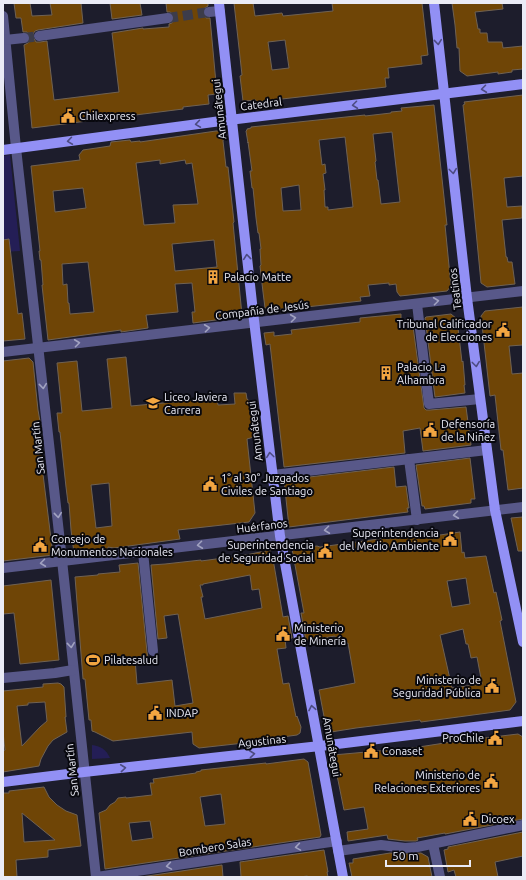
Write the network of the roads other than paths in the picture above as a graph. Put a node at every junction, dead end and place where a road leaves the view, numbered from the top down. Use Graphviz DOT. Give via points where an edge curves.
graph roads {
  1 [pos="434,3"];
  2 [pos="219,7"];
  3 [pos="209,12"];
  4 [pos="3,16"];
  5 [pos="168,18"];
  6 [pos="39,36"];
  7 [pos="24,38"];
  8 [pos="5,40"];
  9 [pos="523,84"];
  10 [pos="444,94"];
  11 [pos="232,120"];
  12 [pos="16,148"];
  13 [pos="3,150"];
  14 [pos="523,291"];
  15 [pos="468,298"];
  16 [pos="418,304"];
  17 [pos="254,322"];
  18 [pos="39,347"];
  19 [pos="3,352"];
  20 [pos="480,399"];
  21 [pos="487,450"];
  22 [pos="409,459"];
  23 [pos="273,475"];
  24 [pos="523,507"];
  25 [pos="495,510"];
  26 [pos="417,520"];
  27 [pos="280,536"];
  28 [pos="143,552"];
  29 [pos="63,561"];
  30 [pos="3,568"];
  31 [pos="523,642"];
  32 [pos="153,651"];
  33 [pos="73,670"];
  34 [pos="3,678"];
  35 [pos="523,721"];
  36 [pos="320,746"];
  37 [pos="84,772"];
  38 [pos="3,782"];
  39 [pos="523,825"];
  40 [pos="433,844"];
  41 [pos="338,846"];
  42 [pos="96,877"];
  43 [pos="343,877"];
  44 [pos="440,877"];
  1 -- 10 [label="main road, Teatinos, one-way"];
  2 -- 3 [label="street"];
  2 -- 11 [label="main road, Amunátegui"];
  4 -- 8 [label="street, San Martín"];
  5 -- 6 [label="street"];
  7 -- 8 [label="street"];
  8 -- 12 [label="street, San Martín"];
  9 -- 10 [label="main road, Catedral, one-way"];
  10 -- 11 [label="main road, Catedral, one-way"];
  10 -- 15 [label="main road, Teatinos, one-way"];
  11 -- 12 [label="main road, Catedral, one-way"];
  17 -- 11 [label="main road, Amunátegui, one-way"];
  12 -- 13 [label="main road, Catedral"];
  12 -- 18 [label="street, San Martín"];
  14 -- 15 [label="street, Compañía de Jesús"];
  16 -- 15 [label="street, Compañía de Jesús, one-way"];
  15 -- 20 [label="main road, Teatinos, one-way"];
  17 -- 16 [label="street, Compañía de Jesús, one-way"];
  16 -- 20 [label="street" via="429,404"];
  18 -- 17 [label="street, Compañía de Jesús, one-way"];
  23 -- 17 [label="main road, Amunátegui, one-way"];
  18 -- 19 [label="street, Compañía de Jesús"];
  18 -- 29 [label="street, San Martín, one-way"];
  20 -- 21 [label="main road, Teatinos"];
  21 -- 22 [label="street"];
  21 -- 25 [label="main road, Teatinos"];
  22 -- 23 [label="street"];
  22 -- 26 [label="street"];
  23 -- 27 [label="main road, Amunátegui"];
  24 -- 25 [label="street, Huérfanos"];
  25 -- 26 [label="street, Huérfanos, one-way"];
  25 -- 31 [label="main road, Teatinos"];
  26 -- 27 [label="street, Huérfanos, one-way"];
  27 -- 28 [label="street, Huérfanos, one-way"];
  36 -- 27 [label="main road, Amunátegui, one-way"];
  28 -- 29 [label="street, Huérfanos"];
  28 -- 32 [label="street"];
  29 -- 30 [label="street, Huérfanos, one-way"];
  29 -- 33 [label="street, San Martín, one-way"];
  33 -- 34 [label="street"];
  33 -- 37 [label="street, San Martín"];
  35 -- 36 [label="main road, Agustinas"];
  37 -- 36 [label="main road, Agustinas, one-way"];
  36 -- 41 [label="main road, Amunátegui"];
  37 -- 38 [label="main road, Agustinas"];
  37 -- 42 [label="street, San Martín"];
  39 -- 40 [label="street, Bombero Salas"];
  40 -- 41 [label="street, Bombero Salas" via="411,848 381,845"];
  40 -- 44 [label="street"];
  41 -- 42 [label="street, Bombero Salas, one-way"];
  41 -- 43 [label="main road, Amunátegui"];
}
